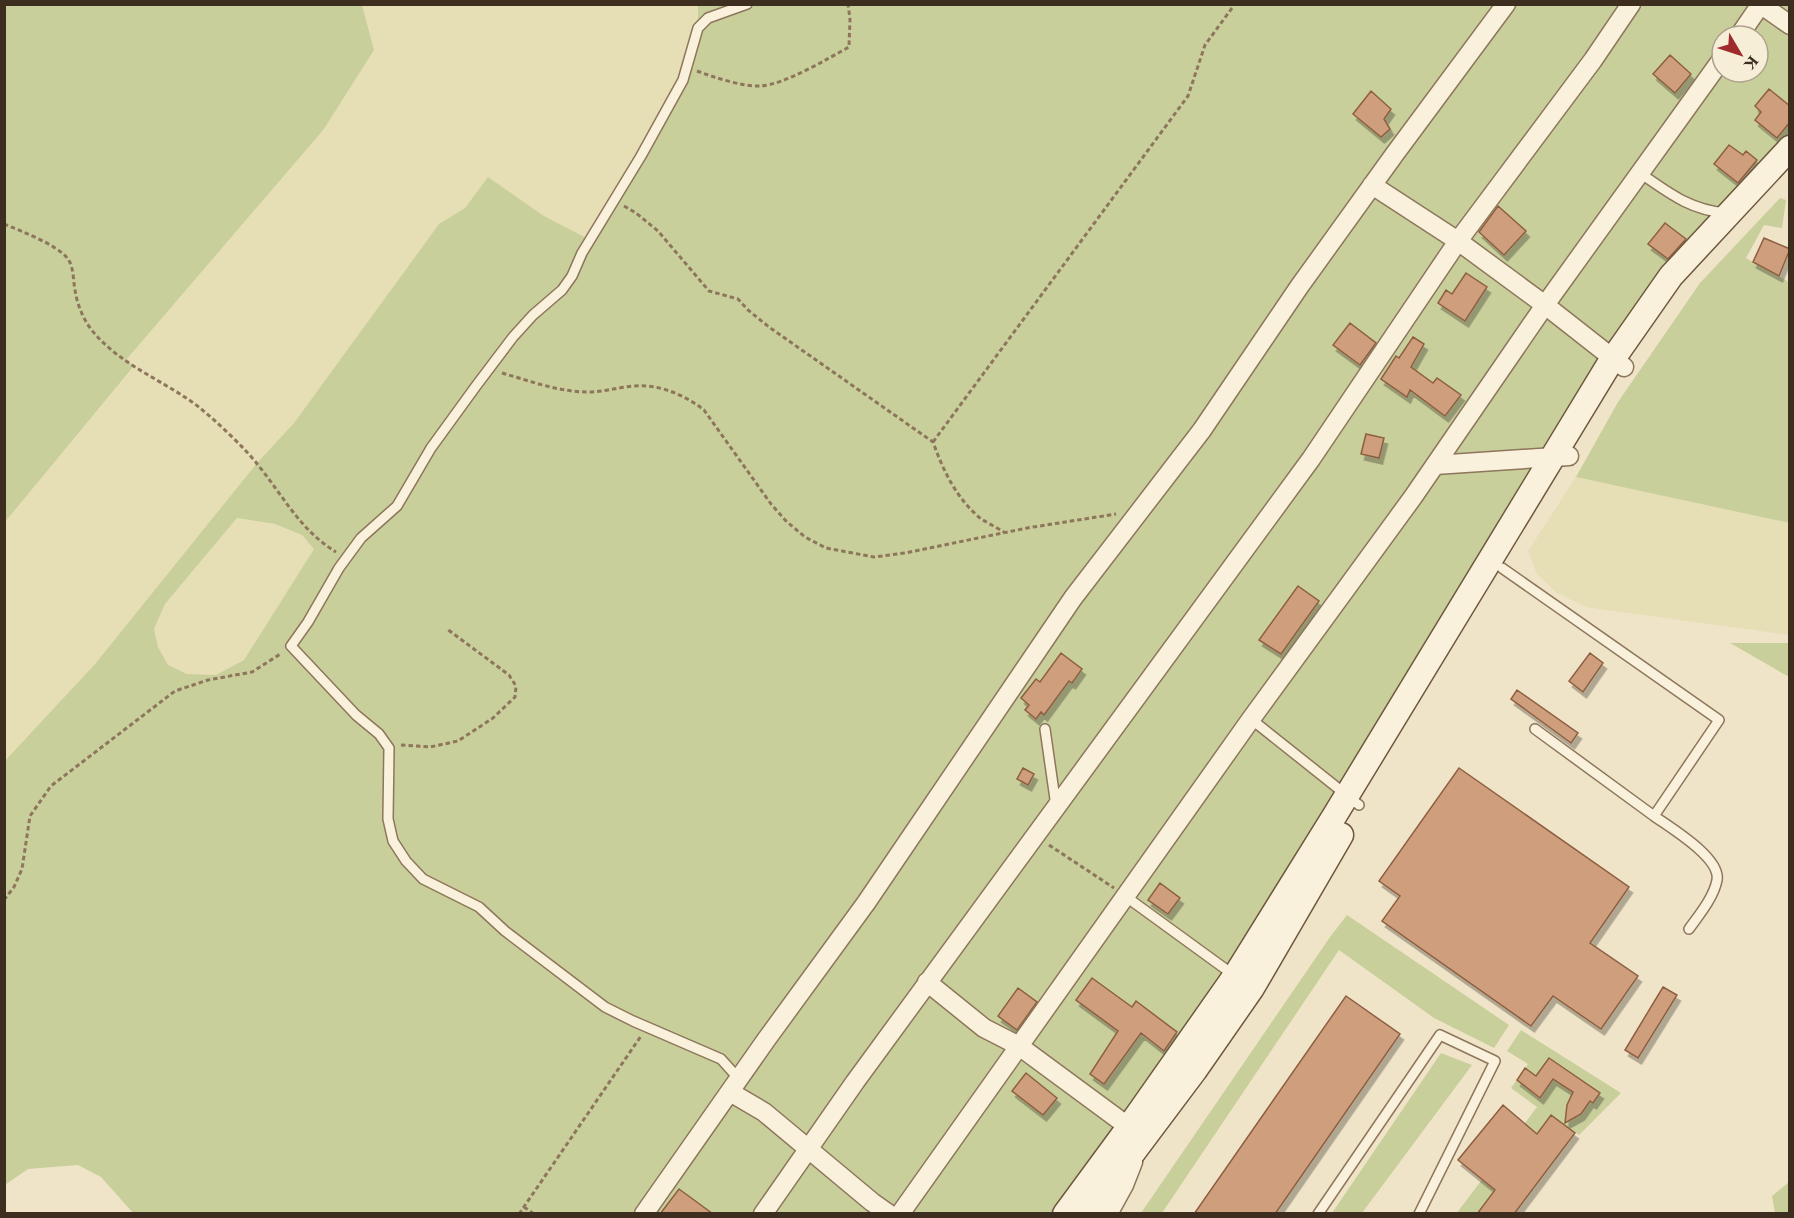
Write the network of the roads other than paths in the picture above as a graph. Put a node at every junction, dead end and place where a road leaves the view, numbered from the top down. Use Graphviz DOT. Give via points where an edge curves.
graph roads {
  1 [pos="747,4"];
  2 [pos="1506,4"];
  3 [pos="1631,4"];
  4 [pos="1761,5"];
  5 [pos="1748,24"];
  6 [pos="1790,25"];
  7 [pos="1710,76"];
  8 [pos="1790,148"];
  9 [pos="1790,165"];
  10 [pos="1640,173"];
  11 [pos="1372,185"];
  12 [pos="1736,214"];
  13 [pos="1458,241"];
  14 [pos="1545,305"];
  15 [pos="1618,363"];
  16 [pos="1561,457"];
  17 [pos="1435,465"];
  18 [pos="1502,568"];
  19 [pos="1251,719"];
  20 [pos="1045,729"];
  21 [pos="1535,729"];
  22 [pos="1353,800"];
  23 [pos="1056,807"];
  24 [pos="1654,816"];
  25 [pos="1125,896"];
  26 [pos="1689,929"];
  27 [pos="927,982"];
  28 [pos="1243,982"];
  29 [pos="1019,1046"];
  30 [pos="734,1085"];
  31 [pos="1136,1132"];
  32 [pos="809,1148"];
  33 [pos="1124,1185"];
  34 [pos="644,1214"];
  35 [pos="763,1214"];
  36 [pos="889,1214"];
  37 [pos="900,1214"];
  38 [pos="1065,1214"];
  39 [pos="1088,1214"];
  40 [pos="1108,1214"];
  41 [pos="1122,1214"];
  42 [pos="1318,1214"];
  43 [pos="1419,1214"];
  1 -- 30 [label="lane" via="708,18 698,28 684,80 572,276 533,315 489,369 431,448 397,506 361,538 346,558 291,646 356,715 380,734 389,748 387,819 393,841 423,879 479,907 605,1007 721,1059"];
  2 -- 11 [label="street"];
  3 -- 13 [label="street"];
  4 -- 5 [label="street"];
  4 -- 6 [label="street"];
  7 -- 10 [label="street"];
  8 -- 12 [label="main road"];
  9 -- 12 [label="main road"];
  10 -- 12 [label="lane" via="1691,206"];
  10 -- 14 [label="street"];
  11 -- 13 [label="street"];
  11 -- 30 [label="street" via="1202,430 1073,598 867,903"];
  12 -- 15 [label="main road"];
  13 -- 14 [label="street"];
  13 -- 23 [label="street" via="1311,459"];
  14 -- 15 [label="street"];
  14 -- 17 [label="street"];
  15 -- 16 [label="main road"];
  16 -- 17 [label="street"];
  16 -- 18 [label="main road"];
  16 -- 22 [label="main road"];
  17 -- 19 [label="street"];
  18 -- 22 [label="main road"];
  18 -- 24 [label="lane" via="1719,720"];
  19 -- 22 [label="lane"];
  19 -- 25 [label="street"];
  20 -- 23 [label="lane"];
  21 -- 24 [label="lane"];
  22 -- 28 [label="main road"];
  23 -- 27 [label="street"];
  24 -- 26 [label="lane" via="1688,840 1714,866 1718,879"];
  25 -- 28 [label="lane"];
  25 -- 29 [label="street"];
  27 -- 29 [label="street" via="984,1028"];
  27 -- 32 [label="street"];
  28 -- 31 [label="main road" via="1195,1070"];
  29 -- 31 [label="street"];
  29 -- 37 [label="street"];
  30 -- 32 [label="street"];
  30 -- 34 [label="street"];
  31 -- 33 [label="street"];
  31 -- 38 [label="main road"];
  31 -- 39 [label="main road"];
  32 -- 35 [label="street"];
  32 -- 36 [label="street"];
  33 -- 40 [label="street"];
  33 -- 41 [label="street"];
  42 -- 43 [label="lane" via="1440,1035 1495,1061"];
}
